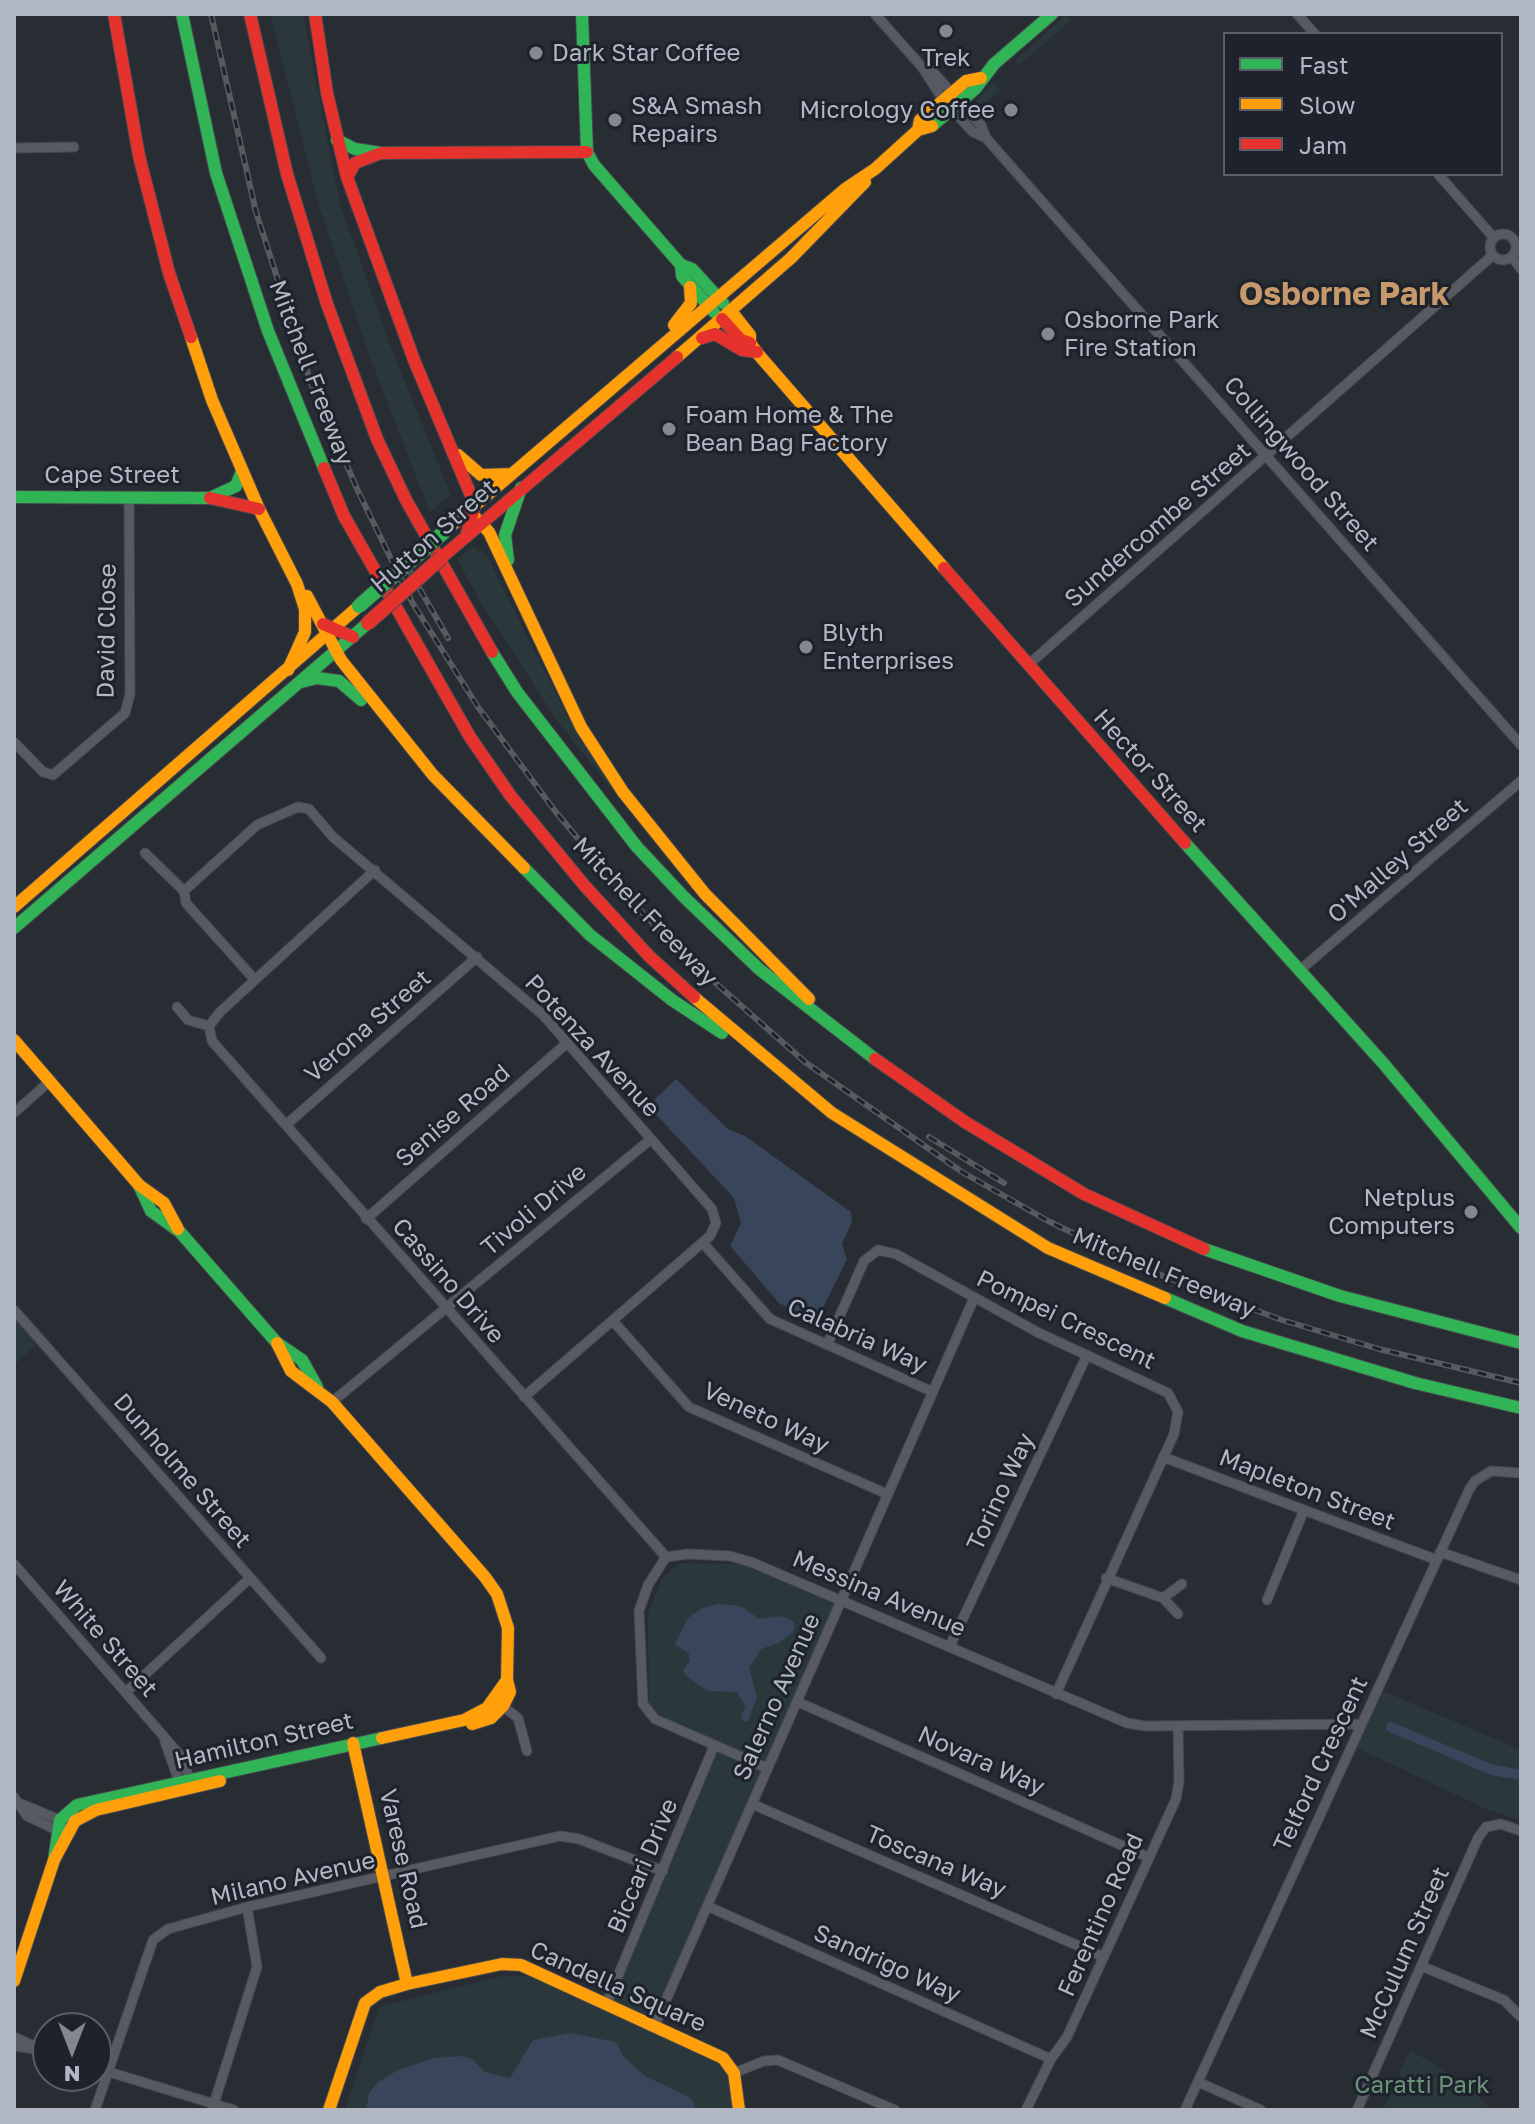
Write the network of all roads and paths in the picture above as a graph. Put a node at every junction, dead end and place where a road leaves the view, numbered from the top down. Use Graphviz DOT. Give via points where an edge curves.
graph roads {
  1 [pos="114,14"];
  2 [pos="182,14"];
  3 [pos="250,14"];
  4 [pos="315,14"];
  5 [pos="582,14"];
  6 [pos="875,14"];
  7 [pos="1052,14"];
  8 [pos="1297,14"];
  9 [pos="1313,32"];
  10 [pos="952,101"];
  11 [pos="337,140"];
  12 [pos="74,147"];
  13 [pos="14,148"];
  14 [pos="587,152"];
  15 [pos="381,153"];
  16 [pos="875,169"];
  17 [pos="1440,176"];
  18 [pos="347,177"];
  19 [pos="1517,234"];
  20 [pos="1494,238"];
  21 [pos="1493,255"];
  22 [pos="1512,257"];
  23 [pos="681,265"];
  24 [pos="1521,269"];
  25 [pos="690,287"];
  26 [pos="714,302"];
  27 [pos="726,315"];
  28 [pos="700,338"];
  29 [pos="662,346"];
  30 [pos="753,348"];
  31 [pos="449,445"];
  32 [pos="1267,456"];
  33 [pos="242,471"];
  34 [pos="512,474"];
  35 [pos="521,488"];
  36 [pos="14,497"];
  37 [pos="129,498"];
  38 [pos="210,498"];
  39 [pos="259,509"];
  40 [pos="476,514"];
  41 [pos="510,573"];
  42 [pos="297,584"];
  43 [pos="333,628"];
  44 [pos="353,637"];
  45 [pos="337,650"];
  46 [pos="1028,665"];
  47 [pos="288,670"];
  48 [pos="301,682"];
  49 [pos="379,711"];
  50 [pos="14,742"];
  51 [pos="1521,745"];
  52 [pos="1521,781"];
  53 [pos="145,853"];
  54 [pos="375,870"];
  55 [pos="184,891"];
  56 [pos="14,907"];
  57 [pos="14,928"];
  58 [pos="477,957"];
  59 [pos="1300,970"];
  60 [pos="255,980"];
  61 [pos="177,1007"];
  62 [pos="209,1026"];
  63 [pos="14,1040"];
  64 [pos="567,1043"];
  65 [pos="855,1045"];
  66 [pos="776,1070"];
  67 [pos="51,1080"];
  68 [pos="14,1113"];
  69 [pos="286,1125"];
  70 [pos="651,1139"];
  71 [pos="366,1219"];
  72 [pos="1521,1227"];
  73 [pos="703,1243"];
  74 [pos="974,1298"];
  75 [pos="446,1309"];
  76 [pos="14,1310"];
  77 [pos="613,1321"];
  78 [pos="1521,1343"];
  79 [pos="827,1345"];
  80 [pos="1087,1355"];
  81 [pos="933,1392"];
  82 [pos="524,1397"];
  83 [pos="332,1402"];
  84 [pos="1521,1408"];
  85 [pos="1163,1457"];
  86 [pos="1521,1473"];
  87 [pos="887,1494"];
  88 [pos="1304,1510"];
  89 [pos="1439,1556"];
  90 [pos="666,1557"];
  91 [pos="14,1564"];
  92 [pos="1106,1578"];
  93 [pos="249,1579"];
  94 [pos="1521,1580"];
  95 [pos="1182,1584"];
  96 [pos="1163,1598"];
  97 [pos="842,1599"];
  98 [pos="1267,1600"];
  99 [pos="1178,1614"];
  100 [pos="950,1646"];
  101 [pos="321,1658"];
  102 [pos="126,1692"];
  103 [pos="1056,1694"];
  104 [pos="798,1702"];
  105 [pos="499,1703"];
  106 [pos="1362,1724"];
  107 [pos="1178,1726"];
  108 [pos="714,1746"];
  109 [pos="354,1747"];
  110 [pos="527,1751"];
  111 [pos="767,1768"];
  112 [pos="186,1785"];
  113 [pos="17,1800"];
  114 [pos="752,1804"];
  115 [pos="63,1829"];
  116 [pos="1521,1831"];
  117 [pos="1148,1857"];
  118 [pos="663,1871"];
  119 [pos="386,1878"];
  120 [pos="707,1906"];
  121 [pos="247,1907"];
  122 [pos="1104,1957"];
  123 [pos="1421,1966"];
  124 [pos="14,1979"];
  125 [pos="407,1984"];
  126 [pos="607,2002"];
  127 [pos="1521,2017"];
  128 [pos="655,2025"];
  129 [pos="112,2057"];
  130 [pos="1051,2059"];
  131 [pos="112,2073"];
  132 [pos="734,2073"];
  133 [pos="1198,2082"];
  134 [pos="213,2107"];
  135 [pos="234,2110"];
  136 [pos="329,2110"];
  137 [pos="739,2110"];
  138 [pos="895,2110"];
  139 [pos="1026,2110"];
  140 [pos="1185,2110"];
  141 [pos="1261,2110"];
  142 [pos="1357,2110"];
  1 -- 33 [label="main road" via="139,156 169,273"];
  2 -- 66 [label="main road, Mitchell Freeway" via="216,173 268,331 344,516 374,574 510,795 649,956"];
  3 -- 65 [label="main road, Mitchell Freeway" via="287,174 351,373 406,500 471,619 517,692 637,847 733,946"];
  4 -- 11 [label="main road"];
  5 -- 14 [label="main road"];
  6 -- 10 [label="street, Collingwood Street"];
  7 -- 10 [label="main road, Hutton Street" via="981,78 966,81"];
  8 -- 9 [label="street"];
  10 -- 16 [label="main road, Hutton Street" via="920,120 918,130"];
  10 -- 32 [label="street, Collingwood Street" via="981,125 986,138"];
  11 -- 15 [label="main road"];
  11 -- 18 [label="main road"];
  12 -- 13 [label="street"];
  14 -- 15 [label="main road"];
  14 -- 23 [label="main road, Hector Street"];
  15 -- 18 [label="main road" via="355,163"];
  16 -- 26 [label="main road, Hutton Street"];
  16 -- 27 [label="main road, Hutton Street" via="842,208"];
  17 -- 20 [label="street"];
  18 -- 31 [label="main road"];
  19 -- 20 [label="street"];
  19 -- 22 [label="street"];
  20 -- 21 [label="street"];
  21 -- 22 [label="street" via="1500,260"];
  21 -- 32 [label="street, Sundercombe Street"];
  22 -- 24 [label="street"];
  23 -- 25 [label="main road, Hector Street"];
  23 -- 26 [label="main road, Hector Street" via="692,269"];
  25 -- 26 [label="main road, Hector Street"];
  25 -- 29 [label="main road" via="691,303"];
  26 -- 27 [label="main road, Hector Street"];
  26 -- 29 [label="main road, Hutton Street"];
  27 -- 28 [label="main road, Hutton Street"];
  27 -- 30 [label="main road, Hector Street" via="750,335"];
  28 -- 30 [label="main road" via="715,334 742,350"];
  28 -- 35 [label="main road, Hutton Street"];
  29 -- 34 [label="main road, Hutton Street"];
  30 -- 46 [label="main road, Hector Street"];
  31 -- 34 [label="main road" via="481,475"];
  31 -- 40 [label="main road"];
  32 -- 46 [label="street, Sundercombe Street"];
  32 -- 51 [label="street, Collingwood Street"];
  33 -- 38 [label="main road, Cape Street" via="236,486"];
  33 -- 39 [label="main road"];
  34 -- 40 [label="main road, Hutton Street"];
  35 -- 40 [label="main road, Hutton Street"];
  35 -- 41 [label="main road" via="505,535"];
  36 -- 37 [label="main road, Cape Street"];
  37 -- 38 [label="main road, Cape Street"];
  37 -- 50 [label="street, David Close" via="130,694 125,713 53,775 43,772"];
  38 -- 39 [label="main road, Cape Street"];
  39 -- 42 [label="main road"];
  40 -- 41 [label="main road"];
  40 -- 43 [label="main road, Hutton Street, bridge" via="444,532"];
  40 -- 44 [label="main road, Hutton Street, bridge" via="466,537"];
  41 -- 65 [label="main road" via="581,727 623,792 705,894"];
  42 -- 43 [label="main road"];
  42 -- 47 [label="main road" via="307,621"];
  43 -- 44 [label="main road"];
  43 -- 45 [label="main road"];
  43 -- 47 [label="main road, Hutton Street"];
  44 -- 45 [label="main road, Hutton Street"];
  45 -- 48 [label="main road, Hutton Street"];
  45 -- 49 [label="main road"];
  46 -- 59 [label="main road, Hector Street"];
  47 -- 56 [label="main road, Hutton Street"];
  48 -- 49 [label="main road" via="339,681 368,708"];
  48 -- 57 [label="main road, Hutton Street"];
  49 -- 66 [label="main road" via="433,775 590,935 672,1000"];
  52 -- 59 [label="street, O'Malley Street"];
  53 -- 55 [label="street"];
  54 -- 55 [label="street, Potenza Avenue" via="333,837 309,809 298,807 257,825"];
  54 -- 58 [label="street, Potenza Avenue"];
  54 -- 60 [label="street"];
  55 -- 60 [label="street" via="186,903"];
  58 -- 64 [label="street, Potenza Avenue"];
  58 -- 69 [label="street, Verona Street"];
  59 -- 72 [label="main road, Hector Street"];
  60 -- 62 [label="street"];
  61 -- 62 [label="street, Cassino Drive" via="188,1020"];
  62 -- 69 [label="street, Cassino Drive" via="212,1041"];
  63 -- 67 [label="main road, Hamilton Street"];
  64 -- 70 [label="street, Potenza Avenue"];
  64 -- 71 [label="street, Senise Road"];
  65 -- 78 [label="main road, Mitchell Freeway" via="1023,1159 1172,1237 1340,1296"];
  66 -- 84 [label="main road, Mitchell Freeway" via="832,1113 1048,1248 1242,1331 1415,1383"];
  67 -- 68 [label="street"];
  67 -- 83 [label="main road, Hamilton Street" via="139,1185 164,1203 180,1232 277,1343 302,1360"];
  69 -- 71 [label="street, Cassino Drive"];
  70 -- 73 [label="street, Potenza Avenue" via="712,1209 716,1223"];
  70 -- 75 [label="street, Tivoli Drive"];
  71 -- 75 [label="street, Cassino Drive"];
  73 -- 77 [label="street"];
  73 -- 79 [label="street, Calabria Way" via="770,1319"];
  74 -- 79 [label="street, Pompei Crescent" via="896,1254 878,1250 864,1261"];
  74 -- 80 [label="street, Pompei Crescent"];
  74 -- 81 [label="street, Salerno Avenue"];
  75 -- 82 [label="street, Cassino Drive"];
  75 -- 83 [label="street, Tivoli Drive"];
  76 -- 93 [label="street, Dunholme Street"];
  77 -- 82 [label="street"];
  77 -- 87 [label="street, Veneto Way" via="689,1407"];
  79 -- 81 [label="street, Calabria Way"];
  80 -- 85 [label="street, Pompei Crescent" via="1168,1393 1178,1412"];
  80 -- 100 [label="street, Torino Way"];
  81 -- 87 [label="street, Salerno Avenue"];
  82 -- 90 [label="street, Cassino Drive"];
  83 -- 105 [label="main road, Hamilton Street" via="497,1594 510,1644"];
  85 -- 88 [label="street, Mapleton Street"];
  85 -- 92 [label="street, Pompei Crescent"];
  86 -- 89 [label="street, Telford Crescent" via="1491,1471 1475,1481"];
  87 -- 97 [label="street, Salerno Avenue"];
  88 -- 89 [label="street, Mapleton Street"];
  88 -- 98 [label="street"];
  89 -- 94 [label="street, Mapleton Street"];
  89 -- 106 [label="street, Telford Crescent"];
  90 -- 97 [label="street, Messina Avenue" via="730,1556"];
  90 -- 108 [label="street" via="639,1611 643,1704 655,1719"];
  91 -- 102 [label="street, White Street"];
  92 -- 96 [label="street"];
  92 -- 103 [label="street, Pompei Crescent"];
  93 -- 101 [label="street, Dunholme Street"];
  93 -- 102 [label="street"];
  95 -- 96 [label="street"];
  96 -- 99 [label="street"];
  97 -- 100 [label="street, Messina Avenue"];
  97 -- 104 [label="street, Salerno Avenue"];
  100 -- 103 [label="street, Messina Avenue"];
  102 -- 112 [label="street, White Street" via="165,1742"];
  103 -- 107 [label="street, Messina Avenue" via="1127,1723"];
  104 -- 111 [label="street, Salerno Avenue"];
  104 -- 117 [label="street, Novara Way"];
  105 -- 109 [label="main road, Hamilton Street" via="429,1730"];
  105 -- 110 [label="street" via="518,1718"];
  106 -- 107 [label="street, Messina Avenue"];
  106 -- 133 [label="street, Telford Crescent"];
  107 -- 117 [label="street, Ferentino Road" via="1176,1799"];
  108 -- 111 [label="street"];
  108 -- 118 [label="street, Biccari Drive"];
  109 -- 112 [label="main road, Hamilton Street"];
  109 -- 119 [label="main road, Varese Road"];
  111 -- 114 [label="street, Salerno Avenue"];
  112 -- 115 [label="main road, Hamilton Street" via="85,1802 69,1810"];
  113 -- 115 [label="street" via="27,1816"];
  114 -- 120 [label="street, Salerno Avenue"];
  114 -- 122 [label="street, Toscana Way"];
  115 -- 124 [label="main road"];
  116 -- 123 [label="street, McCulum Street" via="1501,1824 1486,1827"];
  117 -- 122 [label="street, Ferentino Road"];
  118 -- 119 [label="street, Milano Avenue" via="560,1836"];
  118 -- 126 [label="street, Biccari Drive"];
  119 -- 121 [label="street, Milano Avenue"];
  119 -- 125 [label="main road, Varese Road"];
  120 -- 128 [label="street, Salerno Avenue"];
  120 -- 130 [label="street, Sandrigo Way"];
  121 -- 129 [label="street, Milano Avenue" via="168,1929 153,1940"];
  121 -- 134 [label="street" via="257,1967"];
  122 -- 130 [label="street, Ferentino Road" via="1067,2037"];
  123 -- 127 [label="street" via="1504,2000"];
  123 -- 142 [label="street, McCulum Street"];
  125 -- 126 [label="main road, Candella Square" via="502,1964 521,1965"];
  125 -- 136 [label="main road, Candella Square" via="365,2003"];
  126 -- 128 [label="main road, Candella Square"];
  128 -- 132 [label="main road, Candella Square" via="723,2058"];
  130 -- 139 [label="street, Ferentino Road"];
  131 -- 134 [label="street"];
  132 -- 137 [label="main road"];
  132 -- 138 [label="street" via="778,2060"];
  133 -- 140 [label="street, Telford Crescent"];
  133 -- 141 [label="street"];
  134 -- 135 [label="street"];
}
